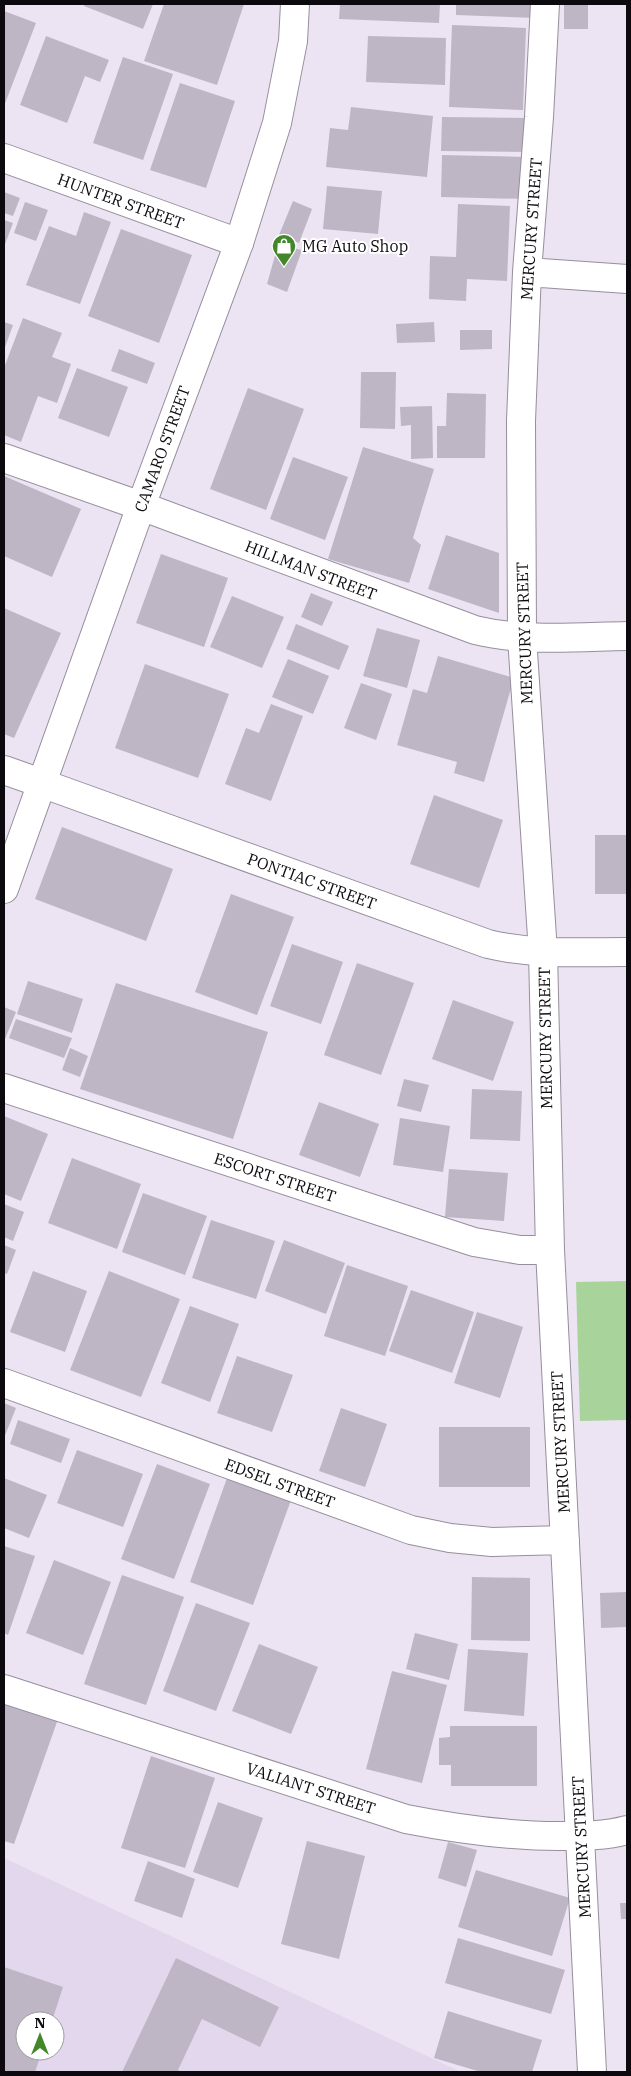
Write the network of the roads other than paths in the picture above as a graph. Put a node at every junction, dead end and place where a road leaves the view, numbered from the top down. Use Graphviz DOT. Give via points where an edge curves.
graph roads {
  1 [pos="295,4"];
  2 [pos="545,4"];
  3 [pos="4,158"];
  4 [pos="239,243"];
  5 [pos="527,272"];
  6 [pos="627,279"];
  7 [pos="4,458"];
  8 [pos="141,506"];
  9 [pos="627,636"];
  10 [pos="522,637"];
  11 [pos="4,770"];
  12 [pos="41,783"];
  13 [pos="4,889"];
  14 [pos="543,952"];
  15 [pos="627,952"];
  16 [pos="4,1088"];
  17 [pos="550,1250"];
  18 [pos="4,1383"];
  19 [pos="565,1540"];
  20 [pos="4,1689"];
  21 [pos="627,1830"];
  22 [pos="580,1836"];
  23 [pos="592,2072"];
  1 -- 4 [label="street, CAMARO STREET" via="293,41 278,123"];
  2 -- 5 [label="street, MERCURY STREET"];
  3 -- 4 [label="street, HUNTER STREET"];
  4 -- 8 [label="street, CAMARO STREET"];
  5 -- 6 [label="street"];
  5 -- 10 [label="street, MERCURY STREET" via="521,422"];
  7 -- 8 [label="street, HILLMAN STREET"];
  8 -- 10 [label="street, HILLMAN STREET" via="451,622 497,635"];
  8 -- 12 [label="street, CAMARO STREET"];
  9 -- 10 [label="street, HILLMAN STREET"];
  10 -- 14 [label="street, MERCURY STREET"];
  11 -- 12 [label="street, PONTIAC STREET"];
  12 -- 13 [label="street, CAMARO STREET"];
  12 -- 14 [label="street, PONTIAC STREET" via="488,944"];
  14 -- 15 [label="street, PONTIAC STREET"];
  14 -- 17 [label="street, MERCURY STREET"];
  16 -- 17 [label="street, ESCORT STREET" via="474,1242 520,1250"];
  17 -- 19 [label="street, MERCURY STREET"];
  18 -- 19 [label="street, EDSEL STREET" via="411,1530 492,1542"];
  19 -- 22 [label="street, MERCURY STREET"];
  20 -- 22 [label="street, VALIANT STREET" via="406,1818 472,1831 522,1836"];
  21 -- 22 [label="street, VALIANT STREET"];
  22 -- 23 [label="street, MERCURY STREET"];
}
